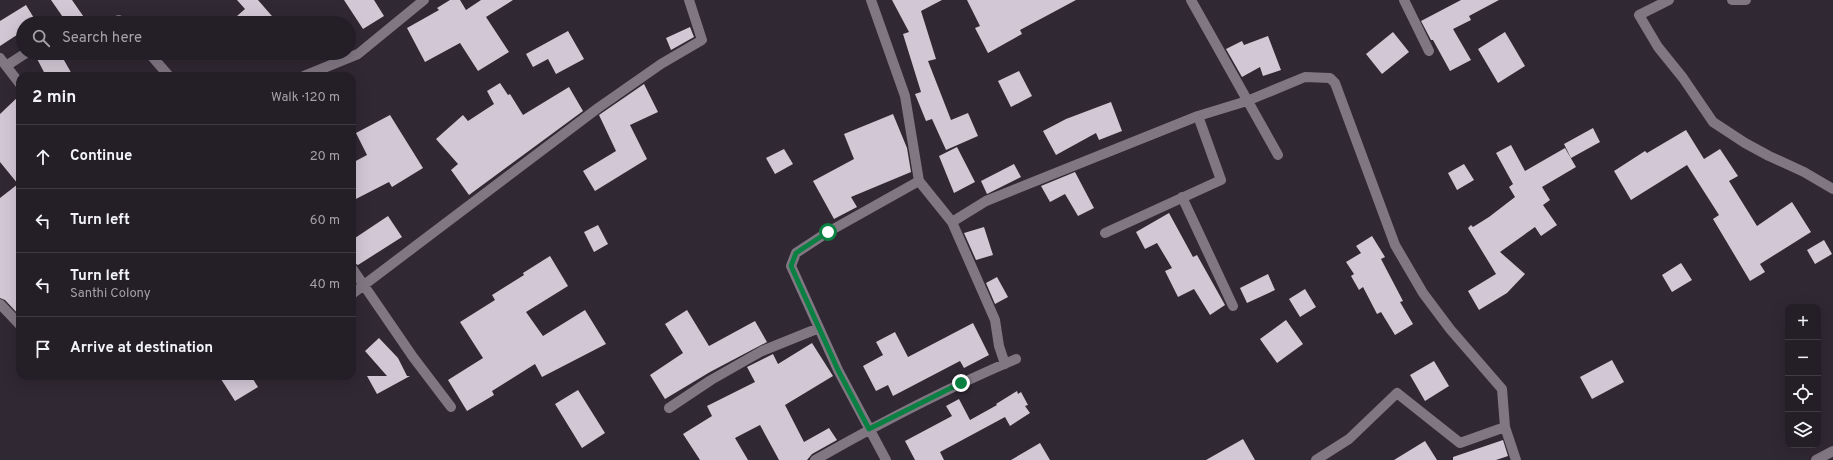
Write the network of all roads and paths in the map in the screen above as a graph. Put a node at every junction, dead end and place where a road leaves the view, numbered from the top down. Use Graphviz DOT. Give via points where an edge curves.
graph roads {
  1 [pos="423,0"];
  2 [pos="689,0"];
  3 [pos="870,0"];
  4 [pos="1191,0"];
  5 [pos="1404,0"];
  6 [pos="1669,0"];
  7 [pos="1732,0"];
  8 [pos="1746,0"];
  9 [pos="1429,50"];
  10 [pos="356,55"];
  11 [pos="16,57"];
  12 [pos="155,60"];
  13 [pos="343,60"];
  14 [pos="3,62"];
  15 [pos="166,72"];
  16 [pos="314,72"];
  17 [pos="16,79"];
  18 [pos="1247,101"];
  19 [pos="1198,116"];
  20 [pos="1278,155"];
  21 [pos="919,181"];
  22 [pos="1833,189"];
  23 [pos="1182,198"];
  24 [pos="952,222"];
  25 [pos="1105,233"];
  26 [pos="356,274"];
  27 [pos="364,285"];
  28 [pos="356,291"];
  29 [pos="0,304"];
  30 [pos="1233,306"];
  31 [pos="16,321"];
  32 [pos="819,328"];
  33 [pos="1016,359"];
  34 [pos="1005,364"];
  35 [pos="451,407"];
  36 [pos="669,408"];
  37 [pos="1505,428"];
  38 [pos="869,429"];
  39 [pos="1833,451"];
  40 [pos="815,460"];
  41 [pos="886,460"];
  42 [pos="1316,460"];
  43 [pos="1516,460"];
  44 [pos="1816,460"];
  1 -- 10 [label="street"];
  2 -- 27 [label="street" via="702,40 661,64 598,108"];
  3 -- 21 [label="street" via="905,96"];
  4 -- 18 [label="street"];
  5 -- 9 [label="street"];
  6 -- 22 [label="street" via="1639,15 1658,47 1713,122 1751,146"];
  7 -- 8 [label="street"];
  11 -- 14 [label="street"];
  12 -- 15 [label="street"];
  13 -- 16 [label="street"];
  14 -- 17 [label="street"];
  18 -- 19 [label="street"];
  18 -- 20 [label="street"];
  18 -- 37 [label="street" via="1305,78 1330,78 1335,83 1395,245 1423,293 1450,329 1502,389"];
  19 -- 23 [label="street" via="1220,180"];
  19 -- 24 [label="street" via="986,201"];
  21 -- 24 [label="street"];
  21 -- 32 [label="street" via="796,253 791,266"];
  23 -- 25 [label="street"];
  23 -- 30 [label="street"];
  24 -- 34 [label="street" via="995,320"];
  26 -- 27 [label="street"];
  27 -- 28 [label="street"];
  27 -- 35 [label="street"];
  29 -- 31 [label="street"];
  32 -- 36 [label="street" via="762,351 710,380"];
  32 -- 38 [label="street"];
  33 -- 34 [label="street"];
  34 -- 38 [label="street"];
  37 -- 42 [label="street" via="1460,443 1397,393 1349,439"];
  37 -- 43 [label="street"];
  38 -- 40 [label="street"];
  38 -- 41 [label="street"];
  39 -- 44 [label="street"];
}
